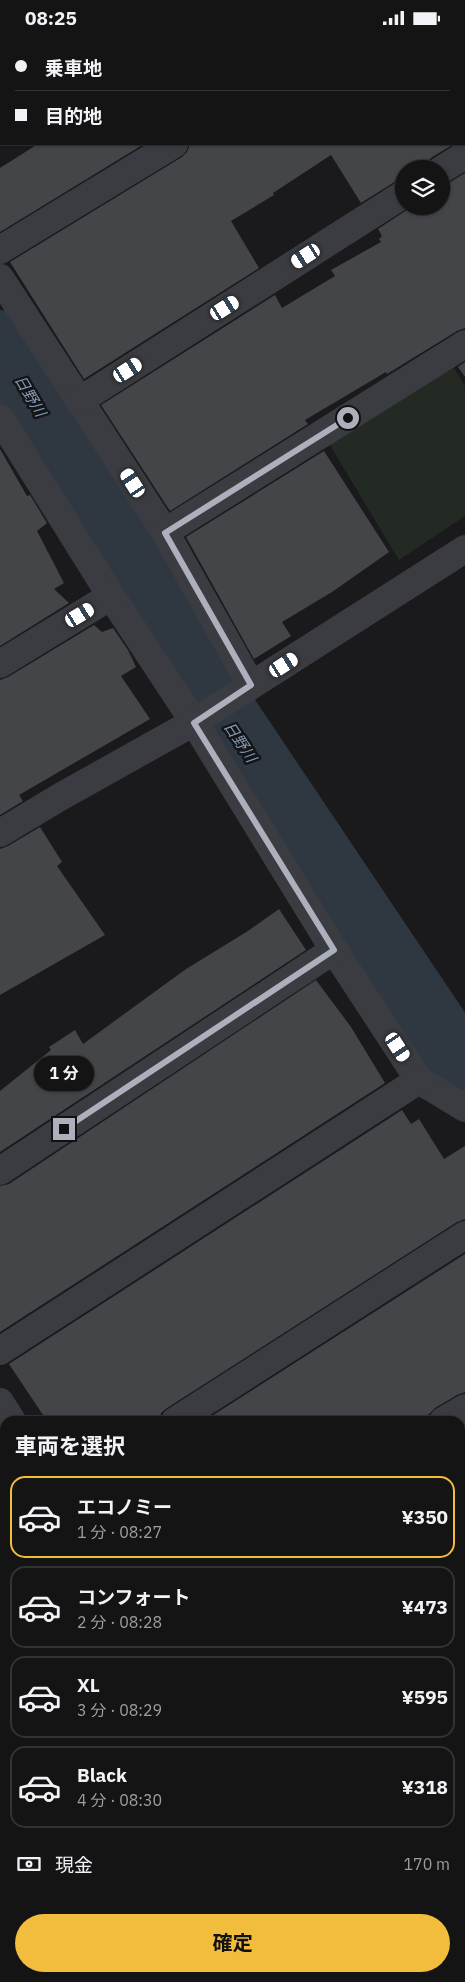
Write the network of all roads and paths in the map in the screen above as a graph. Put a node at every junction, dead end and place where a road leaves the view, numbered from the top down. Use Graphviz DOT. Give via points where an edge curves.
graph roads {
  1 [pos="172,145"];
  2 [pos="465,155"];
  3 [pos="450,164"];
  4 [pos="395,200"];
  5 [pos="0,250"];
  6 [pos="0,278"];
  7 [pos="465,345"];
  8 [pos="79,401"];
  9 [pos="0,418"];
  10 [pos="9,450"];
  11 [pos="165,533"];
  12 [pos="465,549"];
  13 [pos="111,596"];
  14 [pos="0,664"];
  15 [pos="246,689"];
  16 [pos="197,720"];
  17 [pos="0,833"];
  18 [pos="334,950"];
  19 [pos="419,1079"];
  20 [pos="465,1109"];
  21 [pos="0,1171"];
  22 [pos="465,1235"];
  23 [pos="0,1351"];
  24 [pos="0,1402"];
  25 [pos="465,1408"];
  26 [pos="9,1416"];
  27 [pos="183,1416"];
  28 [pos="451,1416"];
  1 -- 5 [label="street"];
  2 -- 3 [label="street"];
  4 -- 8 [label="street"];
  6 -- 8 [label="street"];
  7 -- 11 [label="street"];
  8 -- 11 [label="street"];
  9 -- 10 [label="street"];
  10 -- 13 [label="street"];
  11 -- 15 [label="street"];
  12 -- 15 [label="street"];
  13 -- 14 [label="street"];
  13 -- 16 [label="street"];
  15 -- 16 [label="street"];
  16 -- 17 [label="street"];
  16 -- 18 [label="street"];
  18 -- 19 [label="street"];
  18 -- 21 [label="street"];
  19 -- 20 [label="street"];
  19 -- 23 [label="street"];
  22 -- 27 [label="street"];
  24 -- 26 [label="street"];
  25 -- 28 [label="street"];
}
